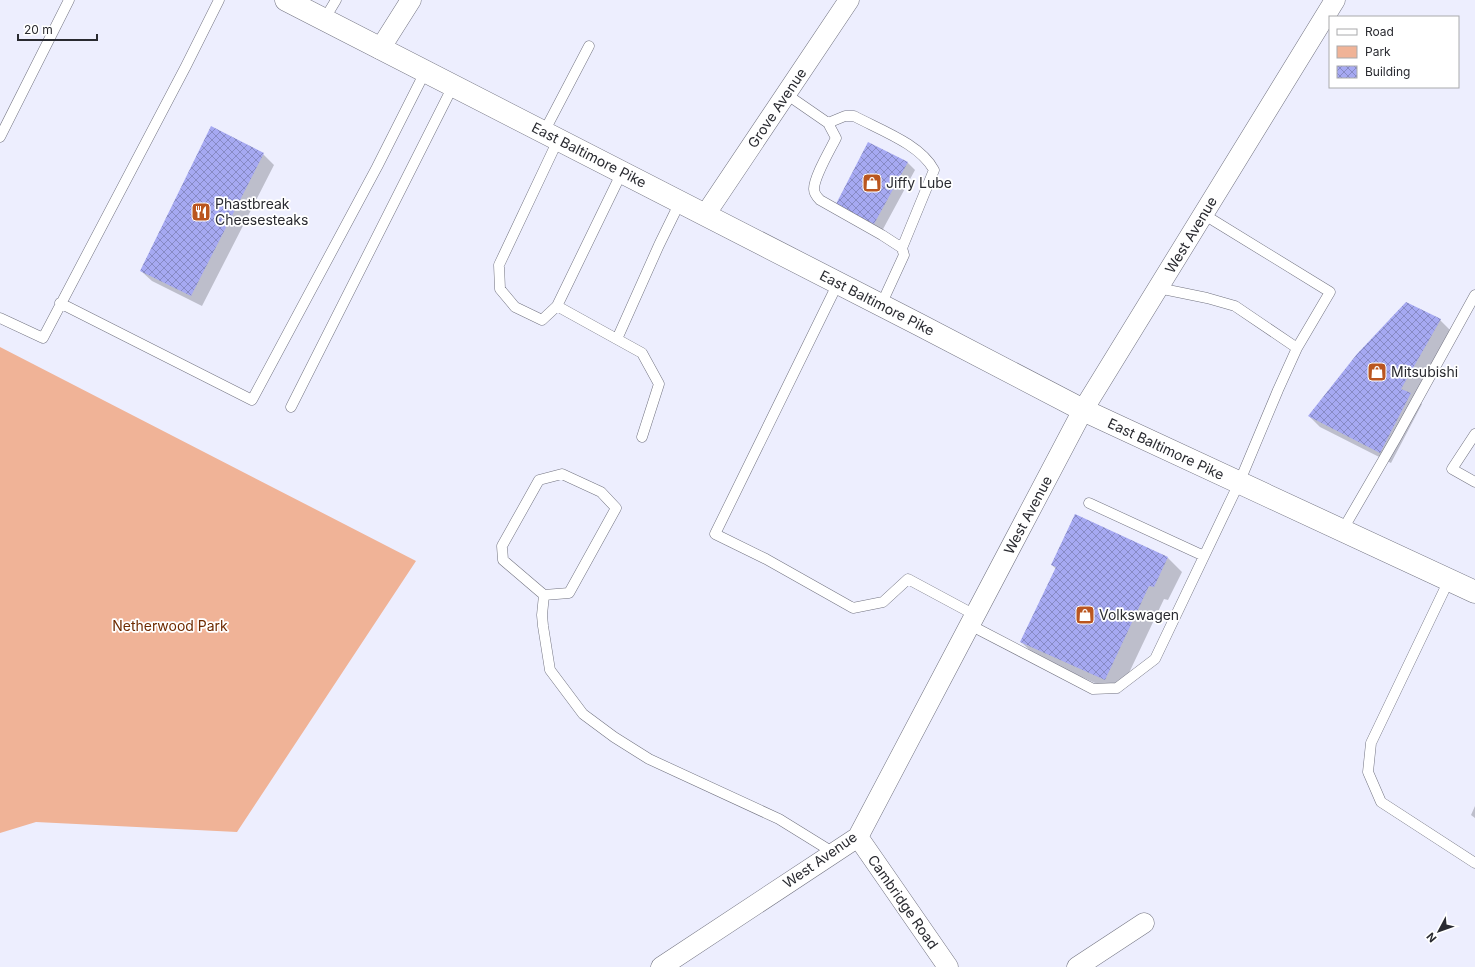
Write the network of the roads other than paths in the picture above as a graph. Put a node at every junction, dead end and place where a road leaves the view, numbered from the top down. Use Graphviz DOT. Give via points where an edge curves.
graph roads {
  1 [pos="69,0"];
  2 [pos="219,0"];
  3 [pos="286,0"];
  4 [pos="336,0"];
  5 [pos="411,0"];
  6 [pos="849,0"];
  7 [pos="1335,0"];
  8 [pos="324,20"];
  9 [pos="590,46"];
  10 [pos="380,49"];
  11 [pos="425,72"];
  12 [pos="453,86"];
  13 [pos="786,94"];
  14 [pos="828,123"];
  15 [pos="551,136"];
  16 [pos="0,137"];
  17 [pos="622,172"];
  18 [pos="680,202"];
  19 [pos="1204,214"];
  20 [pos="705,215"];
  21 [pos="902,248"];
  22 [pos="838,283"];
  23 [pos="1158,288"];
  24 [pos="1475,295"];
  25 [pos="60,303"];
  26 [pos="881,305"];
  27 [pos="557,306"];
  28 [pos="0,318"];
  29 [pos="617,339"];
  30 [pos="1297,348"];
  31 [pos="291,407"];
  32 [pos="1083,410"];
  33 [pos="1475,434"];
  34 [pos="642,437"];
  35 [pos="1475,482"];
  36 [pos="1239,483"];
  37 [pos="1090,502"];
  38 [pos="1342,530"];
  39 [pos="1204,556"];
  40 [pos="1449,580"];
  41 [pos="1475,592"];
  42 [pos="544,595"];
  43 [pos="973,620"];
  44 [pos="858,837"];
  45 [pos="834,853"];
  46 [pos="1475,863"];
  47 [pos="1144,923"];
  48 [pos="661,967"];
  49 [pos="948,967"];
  50 [pos="1077,967"];
  1 -- 16 [label="lane"];
  2 -- 25 [label="lane"];
  3 -- 8 [label="main road, East Baltimore Pike"];
  4 -- 8 [label="lane"];
  5 -- 10 [label="street"];
  6 -- 13 [label="street, Grove Avenue"];
  7 -- 19 [label="street, West Avenue"];
  8 -- 10 [label="main road, East Baltimore Pike"];
  9 -- 15 [label="lane"];
  10 -- 11 [label="main road, East Baltimore Pike"];
  11 -- 12 [label="main road, East Baltimore Pike"];
  11 -- 25 [label="lane" via="252,400"];
  12 -- 15 [label="main road, East Baltimore Pike"];
  12 -- 31 [label="lane"];
  13 -- 14 [label="lane"];
  13 -- 20 [label="street, Grove Avenue"];
  14 -- 21 [label="lane" via="836,138 816,179 815,195"];
  14 -- 21 [label="lane" via="845,116 854,116 913,147 930,162 934,170 933,176"];
  15 -- 17 [label="main road, East Baltimore Pike"];
  15 -- 27 [label="lane" via="498,265 500,289 515,307 542,320"];
  17 -- 18 [label="main road, East Baltimore Pike"];
  17 -- 27 [label="lane"];
  18 -- 20 [label="main road, East Baltimore Pike"];
  18 -- 29 [label="lane"];
  19 -- 23 [label="street, West Avenue"];
  19 -- 30 [label="lane" via="1330,292"];
  20 -- 22 [label="main road, East Baltimore Pike"];
  21 -- 26 [label="lane" via="904,255"];
  22 -- 26 [label="main road, East Baltimore Pike"];
  22 -- 43 [label="lane" via="715,534 766,559 853,608 883,602 908,579"];
  23 -- 30 [label="lane" via="1235,306"];
  23 -- 32 [label="street, West Avenue"];
  24 -- 38 [label="lane"];
  25 -- 28 [label="lane" via="43,338"];
  26 -- 32 [label="main road, East Baltimore Pike"];
  27 -- 29 [label="lane"];
  29 -- 34 [label="lane" via="642,353 659,384"];
  30 -- 36 [label="lane"];
  32 -- 36 [label="main road, East Baltimore Pike"];
  32 -- 43 [label="street, West Avenue"];
  33 -- 35 [label="lane" via="1452,469"];
  36 -- 38 [label="main road, East Baltimore Pike"];
  36 -- 39 [label="lane"];
  37 -- 39 [label="lane"];
  38 -- 40 [label="main road, East Baltimore Pike"];
  39 -- 43 [label="lane" via="1155,659 1117,688 1093,689"];
  40 -- 41 [label="main road, East Baltimore Pike"];
  40 -- 46 [label="lane" via="1371,743 1368,772 1381,802"];
  42 -- 42 [label="lane" via="570,593 616,508 601,492 562,474 539,480 502,546 503,560"];
  42 -- 45 [label="lane" via="542,615 550,670 583,714 649,759 779,819"];
  43 -- 44 [label="street, West Avenue"];
  44 -- 45 [label="street, West Avenue"];
  44 -- 49 [label="street, Cambridge Road"];
  45 -- 48 [label="street, West Avenue"];
  47 -- 50 [label="street"];
}
